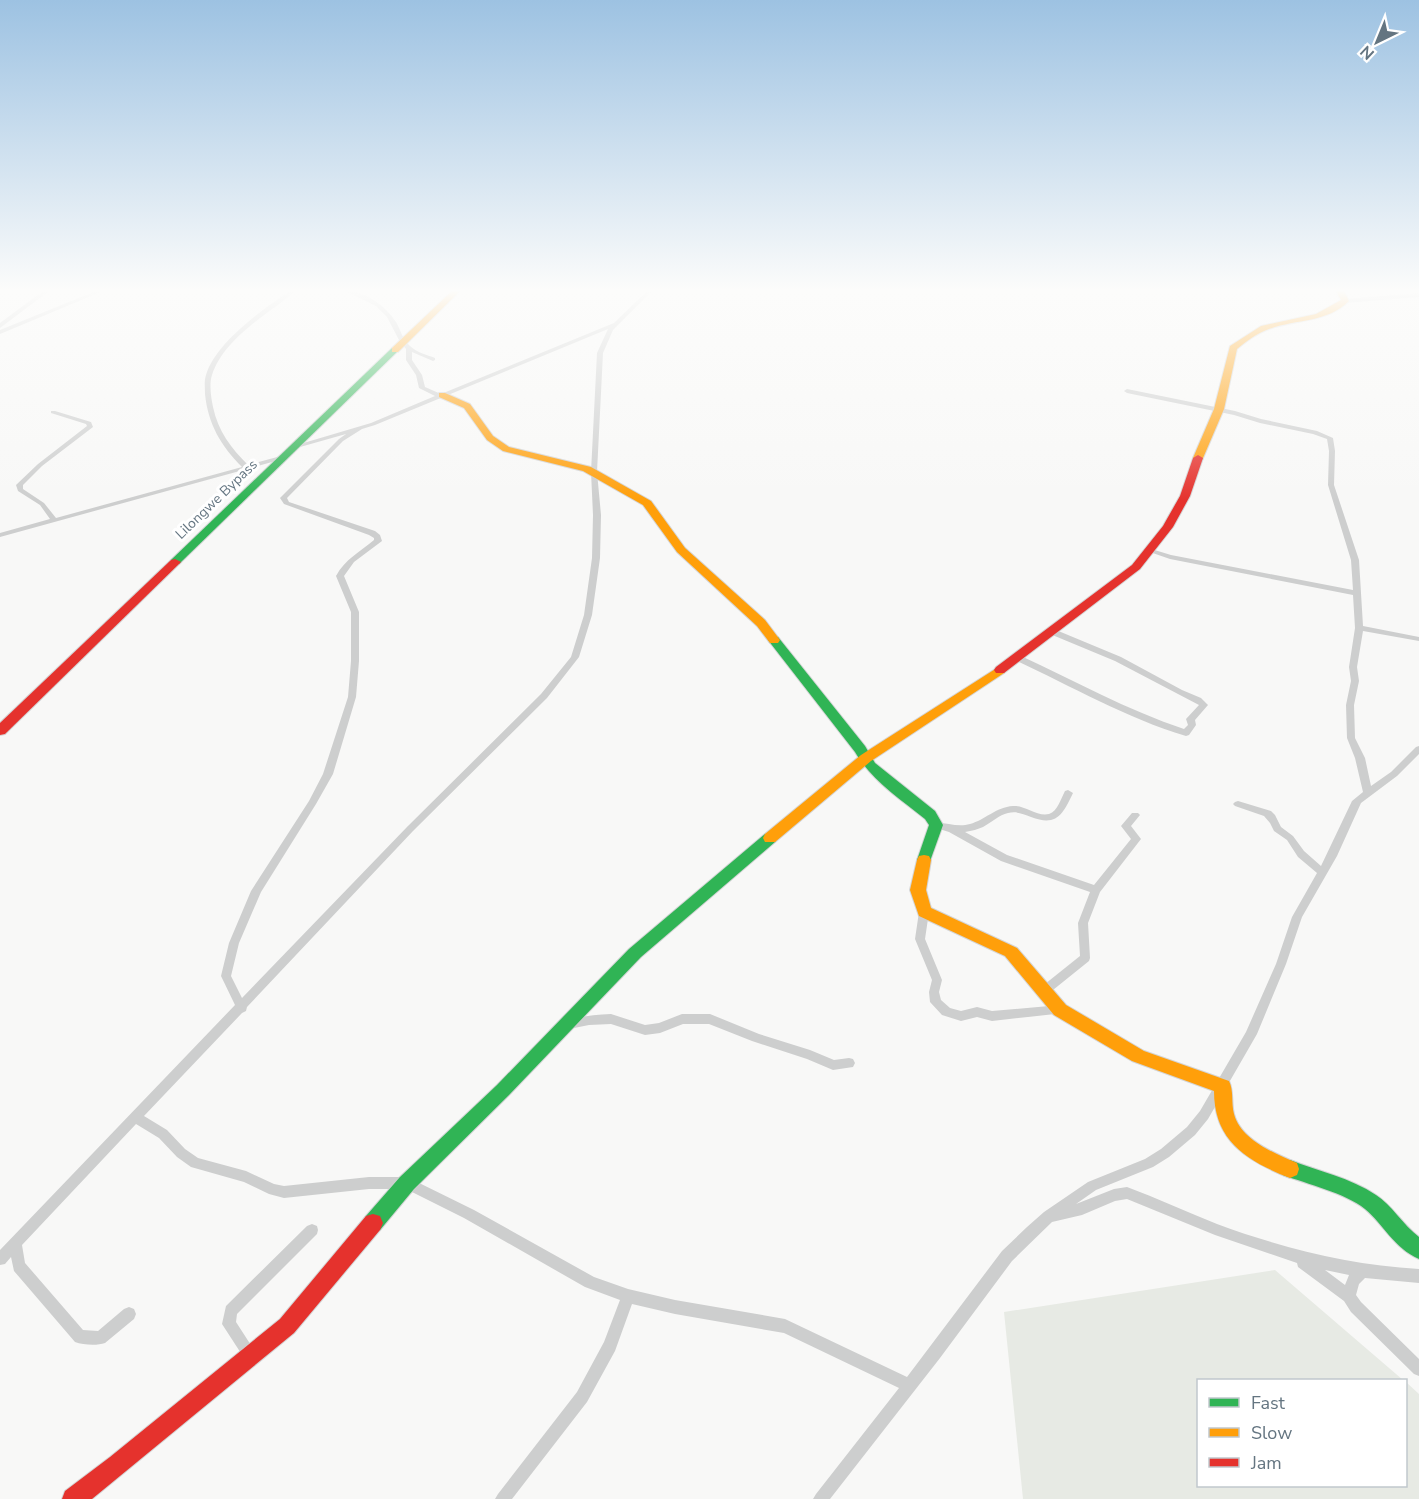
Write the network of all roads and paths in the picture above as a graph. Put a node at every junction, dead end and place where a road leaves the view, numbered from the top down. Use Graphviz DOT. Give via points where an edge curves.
graph roads {
  1 [pos="217,361"];
  2 [pos="389,361"];
  3 [pos="410,361"];
  4 [pos="526,361"];
  5 [pos="599,361"];
  6 [pos="1230,361"];
  7 [pos="1127,391"];
  8 [pos="441,396"];
  9 [pos="1218,410"];
  10 [pos="53,412"];
  11 [pos="361,427"];
  12 [pos="292,447"];
  13 [pos="281,458"];
  14 [pos="246,467"];
  15 [pos="594,472"];
  16 [pos="54,520"];
  17 [pos="0,535"];
  18 [pos="1148,550"];
  19 [pos="1356,593"];
  20 [pos="1359,628"];
  21 [pos="1053,632"];
  22 [pos="1419,639"];
  23 [pos="1018,658"];
  24 [pos="0,731"];
  25 [pos="1419,748"];
  26 [pos="866,758"];
  27 [pos="1068,793"];
  28 [pos="1368,793"];
  29 [pos="1238,804"];
  30 [pos="1135,814"];
  31 [pos="936,825"];
  32 [pos="952,829"];
  33 [pos="1322,871"];
  34 [pos="1096,890"];
  35 [pos="924,912"];
  36 [pos="1044,991"];
  37 [pos="242,1008"];
  38 [pos="1060,1010"];
  39 [pos="567,1024"];
  40 [pos="849,1063"];
  41 [pos="1222,1086"];
  42 [pos="136,1118"];
  43 [pos="407,1183"];
  44 [pos="1049,1216"];
  45 [pos="312,1230"];
  46 [pos="15,1244"];
  47 [pos="1419,1248"];
  48 [pos="1298,1258"];
  49 [pos="0,1259"];
  50 [pos="1363,1271"];
  51 [pos="1419,1276"];
  52 [pos="628,1296"];
  53 [pos="1349,1296"];
  54 [pos="129,1314"];
  55 [pos="251,1356"];
  56 [pos="1419,1370"];
  57 [pos="908,1385"];
  58 [pos="74,1499"];
  59 [pos="503,1499"];
  60 [pos="820,1499"];
  1 -- 14 [label="street" via="207,382 209,411 217,431"];
  2 -- 12 [label="street, Lilongwe Bypass"];
  3 -- 8 [label="street" via="422,388"];
  4 -- 8 [label="street"];
  5 -- 15 [label="street"];
  6 -- 9 [label="street"];
  7 -- 9 [label="street"];
  8 -- 11 [label="street"];
  8 -- 15 [label="street" via="467,406 490,438 506,448"];
  9 -- 18 [label="street" via="1182,503 1168,528"];
  9 -- 19 [label="street" via="1329,438 1331,485 1355,560"];
  10 -- 16 [label="street" via="89,423 90,427 19,485"];
  11 -- 12 [label="street"];
  11 -- 37 [label="street" via="341,440 282,498 286,503 372,533 378,541 351,560 340,576 355,612 351,697 328,774 256,891 234,944 226,976"];
  12 -- 13 [label="street, Lilongwe Bypass"];
  13 -- 14 [label="street"];
  13 -- 24 [label="street, Lilongwe Bypass"];
  14 -- 16 [label="street"];
  15 -- 26 [label="street" via="634,494 653,510 681,550 761,622"];
  15 -- 37 [label="street" via="596,558 588,615 570,665"];
  16 -- 17 [label="street"];
  18 -- 19 [label="street"];
  18 -- 21 [label="street" via="1127,575"];
  19 -- 20 [label="street"];
  20 -- 22 [label="street"];
  20 -- 28 [label="street" via="1350,705 1351,738"];
  21 -- 23 [label="street"];
  21 -- 23 [label="street" via="1118,659 1204,705 1190,719 1192,725 1186,733 1157,724"];
  23 -- 26 [label="street"];
  25 -- 28 [label="street"];
  26 -- 31 [label="street" via="882,778 930,815"];
  26 -- 39 [label="street" via="635,953"];
  27 -- 32 [label="street" via="1055,816 1037,816 1016,808 981,826"];
  28 -- 33 [label="street" via="1357,801"];
  29 -- 33 [label="street" via="1269,813 1275,818 1277,829"];
  30 -- 34 [label="street" via="1126,826 1136,839"];
  31 -- 32 [label="street"];
  31 -- 35 [label="street" via="920,868 919,904"];
  32 -- 34 [label="street" via="1004,858"];
  33 -- 41 [label="street" via="1297,917 1251,1034"];
  34 -- 36 [label="street" via="1083,923 1085,958"];
  35 -- 36 [label="street" via="1011,952"];
  35 -- 38 [label="street" via="920,939 937,980 936,1002 946,1012 992,1016"];
  36 -- 38 [label="street"];
  37 -- 42 [label="street"];
  38 -- 41 [label="street" via="1138,1056"];
  39 -- 40 [label="street" via="611,1019 645,1030 682,1019 710,1019 833,1065"];
  39 -- 43 [label="street"];
  41 -- 44 [label="street" via="1191,1131 1165,1153 1092,1186"];
  41 -- 47 [label="street" via="1224,1119 1247,1146 1289,1169 1380,1207 1397,1231"];
  42 -- 43 [label="street" via="163,1134 195,1163 246,1177 273,1190"];
  42 -- 46 [label="street"];
  43 -- 52 [label="street" via="590,1282"];
  43 -- 55 [label="street" via="294,1319"];
  44 -- 48 [label="street" via="1127,1193"];
  44 -- 57 [label="street" via="1007,1257"];
  45 -- 55 [label="street" via="231,1311 229,1324"];
  46 -- 49 [label="street"];
  46 -- 54 [label="street" via="19,1266 80,1337 100,1338"];
  48 -- 50 [label="street"];
  48 -- 53 [label="street"];
  50 -- 51 [label="street"];
  50 -- 53 [label="street" via="1353,1280"];
  52 -- 57 [label="street" via="785,1326"];
  52 -- 59 [label="street" via="610,1346 582,1397"];
  53 -- 56 [label="street"];
  55 -- 58 [label="street"];
  57 -- 60 [label="street"];
}
